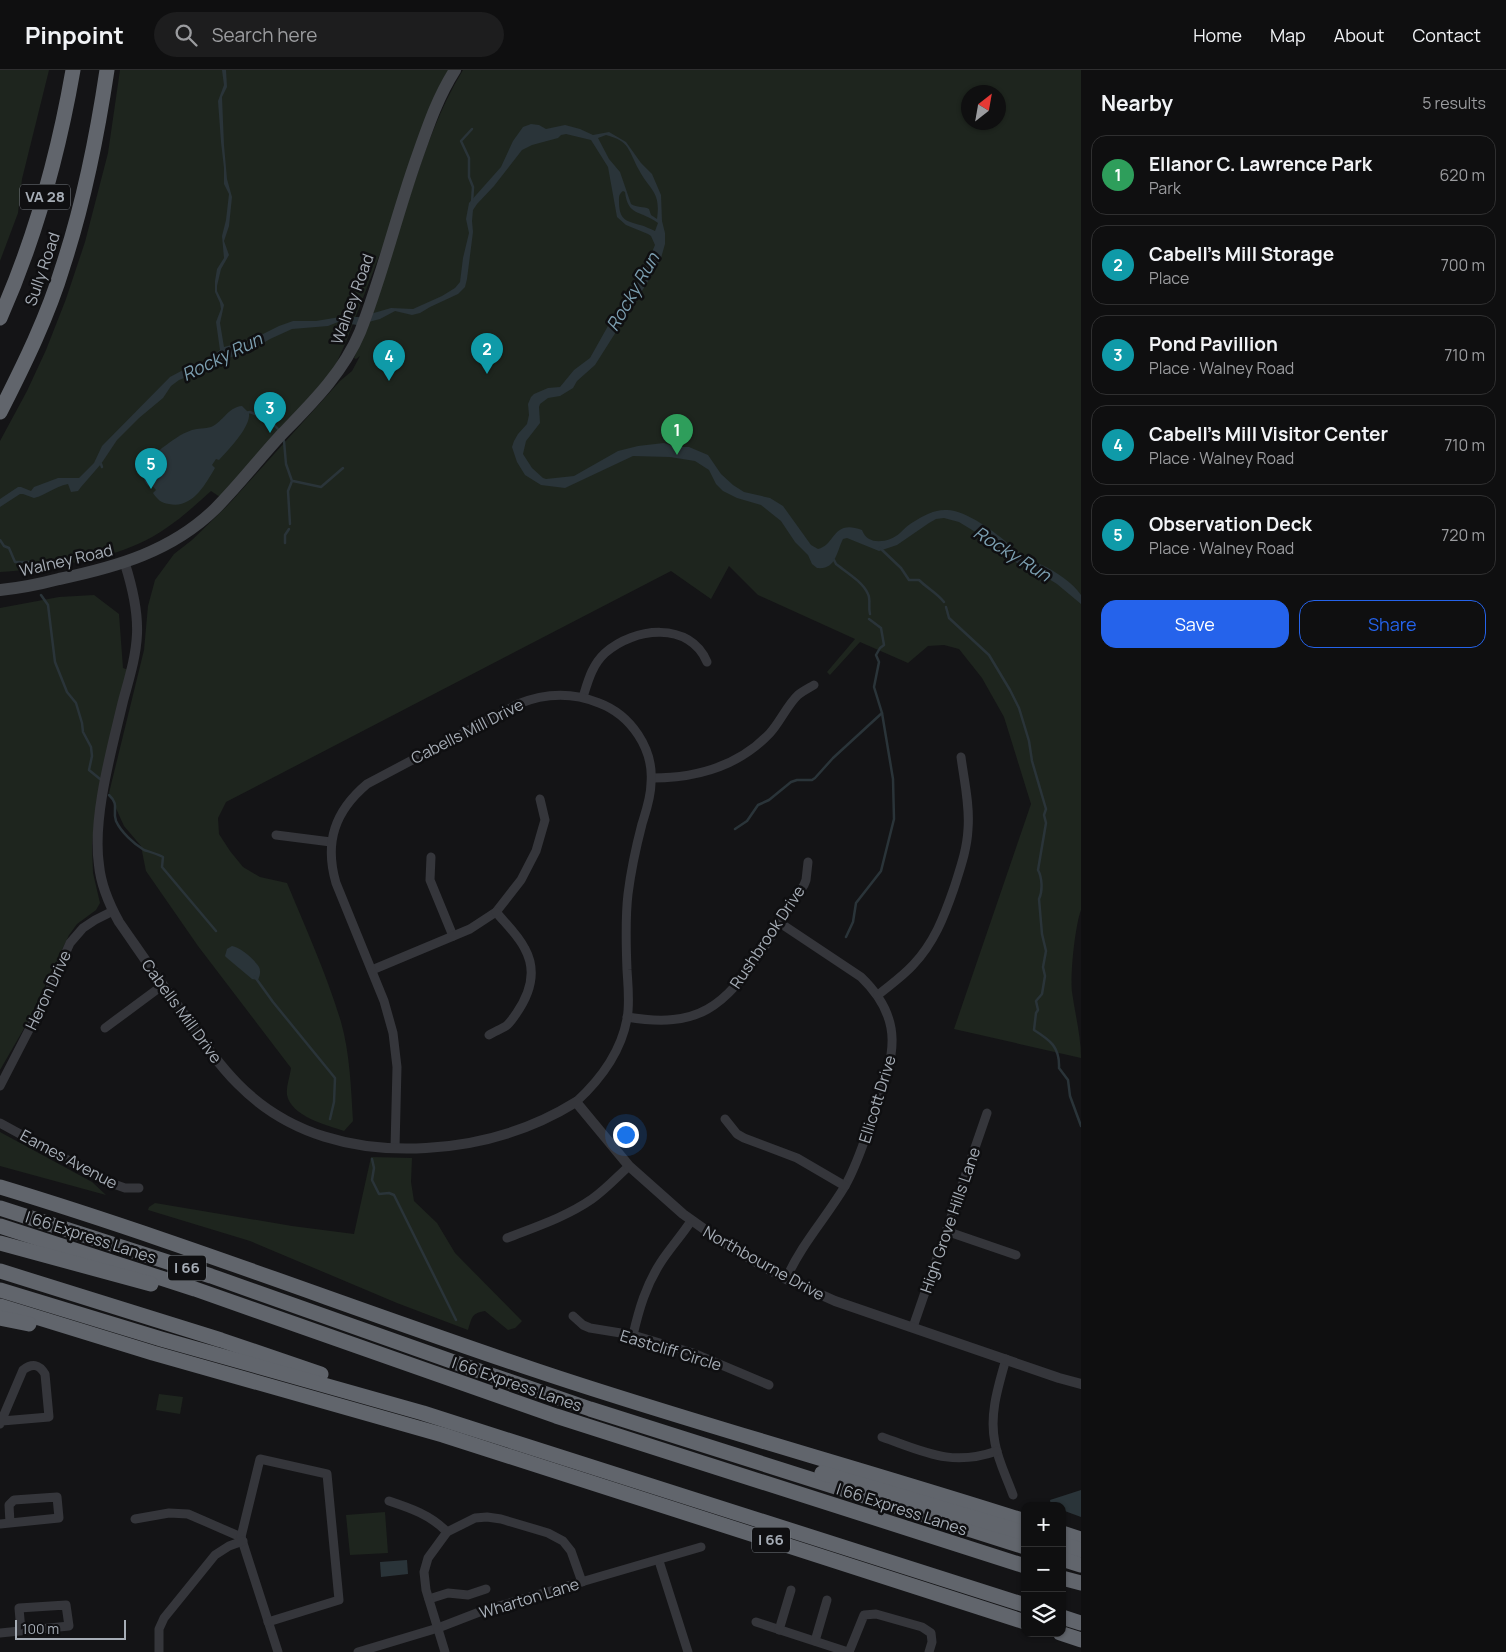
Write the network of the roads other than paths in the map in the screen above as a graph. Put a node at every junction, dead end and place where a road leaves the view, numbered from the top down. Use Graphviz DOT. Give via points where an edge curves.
graph roads {
  1 [pos="73,70"];
  2 [pos="107,70"];
  3 [pos="455,70"];
  4 [pos="0,318"];
  5 [pos="36,336"];
  6 [pos="0,399"];
  7 [pos="0,412"];
  8 [pos="125,564"];
  9 [pos="0,590"];
  10 [pos="707,662"];
  11 [pos="814,685"];
  12 [pos="583,697"];
  13 [pos="961,757"];
  14 [pos="652,778"];
  15 [pos="540,799"];
  16 [pos="276,835"];
  17 [pos="331,842"];
  18 [pos="431,857"];
  19 [pos="808,862"];
  20 [pos="113,911"];
  21 [pos="496,912"];
  22 [pos="780,923"];
  23 [pos="453,936"];
  24 [pos="372,970"];
  25 [pos="162,985"];
  26 [pos="878,995"];
  27 [pos="627,1017"];
  28 [pos="105,1028"];
  29 [pos="489,1035"];
  30 [pos="0,1086"];
  31 [pos="576,1102"];
  32 [pos="987,1113"];
  33 [pos="725,1120"];
  34 [pos="0,1123"];
  35 [pos="395,1148"];
  36 [pos="629,1166"];
  37 [pos="845,1186"];
  38 [pos="0,1188"];
  39 [pos="140,1188"];
  40 [pos="0,1208"];
  41 [pos="0,1218"];
  42 [pos="691,1221"];
  43 [pos="0,1226"];
  44 [pos="946,1231"];
  45 [pos="507,1238"];
  46 [pos="0,1243"];
  47 [pos="1016,1255"];
  48 [pos="5,1273"];
  49 [pos="786,1278"];
  50 [pos="0,1290"];
  51 [pos="0,1306"];
  52 [pos="573,1316"];
  53 [pos="0,1318"];
  54 [pos="297,1324"];
  55 [pos="913,1328"];
  56 [pos="372,1333"];
  57 [pos="633,1335"];
  58 [pos="130,1347"];
  59 [pos="1006,1360"];
  60 [pos="1081,1384"];
  61 [pos="769,1385"];
  62 [pos="590,1408"];
  63 [pos="423,1412"];
  64 [pos="1,1422"];
  65 [pos="882,1437"];
  66 [pos="996,1451"];
  67 [pos="1013,1495"];
  68 [pos="388,1501"];
  69 [pos="135,1518"];
  70 [pos="1021,1520"];
  71 [pos="10,1523"];
  72 [pos="0,1524"];
  73 [pos="447,1532"];
  74 [pos="1021,1532"];
  75 [pos="1066,1534"];
  76 [pos="242,1539"];
  77 [pos="1081,1539"];
  78 [pos="1066,1545"];
  79 [pos="1021,1546"];
  80 [pos="701,1547"];
  81 [pos="1081,1550"];
  82 [pos="1066,1560"];
  83 [pos="659,1561"];
  84 [pos="1021,1565"];
  85 [pos="1081,1565"];
  86 [pos="1066,1579"];
  87 [pos="582,1582"];
  88 [pos="1081,1583"];
  89 [pos="486,1589"];
  90 [pos="791,1590"];
  91 [pos="429,1599"];
  92 [pos="827,1600"];
  93 [pos="1021,1604"];
  94 [pos="1066,1618"];
  95 [pos="1021,1621"];
  96 [pos="268,1622"];
  97 [pos="756,1622"];
  98 [pos="1081,1623"];
  99 [pos="438,1628"];
  100 [pos="779,1630"];
  101 [pos="21,1631"];
  102 [pos="0,1633"];
  103 [pos="1066,1635"];
  104 [pos="1081,1640"];
  105 [pos="815,1641"];
  106 [pos="159,1652"];
  107 [pos="278,1652"];
  108 [pos="358,1652"];
  109 [pos="445,1652"];
  110 [pos="688,1652"];
  111 [pos="849,1652"];
  112 [pos="929,1652"];
  1 -- 4 [label="highway, Sully Road / VA 28" via="42,206 23,266"];
  2 -- 5 [label="highway, Sully Road / VA 28" via="99,124 78,216 63,268"];
  3 -- 8 [label="main road, Walney Road" via="439,98 424,138 360,330 336,375 215,509 184,534"];
  5 -- 6 [label="highway"];
  5 -- 7 [label="highway, Sully Road / VA 28"];
  8 -- 9 [label="main road, Walney Road"];
  8 -- 20 [label="street, Cabells Mill Drive" via="135,602 136,647 102,797 98,834 100,874"];
  10 -- 12 [label="street" via="702,649 692,640 678,635 633,636 613,646 598,661 589,676"];
  11 -- 14 [label="street" via="798,695 770,733 737,759 696,775"];
  12 -- 14 [label="street, Cabells Mill Drive" via="604,704 634,728 648,755"];
  12 -- 17 [label="street, Cabells Mill Drive" via="548,696 525,701 367,784 343,810"];
  13 -- 26 [label="street" via="968,828 963,862 946,913 926,950 913,966"];
  14 -- 27 [label="street, Cabells Mill Drive" via="627,900"];
  15 -- 21 [label="street" via="545,820 536,851 521,880"];
  16 -- 17 [label="street"];
  17 -- 24 [label="street, Cabells Mill Drive" via="336,883"];
  18 -- 23 [label="street" via="430,880"];
  19 -- 22 [label="street, Rushbrook Drive" via="804,885"];
  20 -- 25 [label="street, Cabells Mill Drive"];
  20 -- 30 [label="street, Heron Drive" via="83,928 70,943"];
  21 -- 23 [label="street"];
  21 -- 29 [label="street" via="525,948 531,975 527,994 516,1013 506,1026"];
  22 -- 26 [label="street, Ellicott Drive" via="861,977"];
  22 -- 27 [label="street, Rushbrook Drive" via="743,979 725,998 712,1006 674,1020 650,1021"];
  23 -- 24 [label="street"];
  24 -- 35 [label="street, Cabells Mill Drive" via="390,1018 395,1049"];
  25 -- 28 [label="street"];
  25 -- 35 [label="street, Cabells Mill Drive" via="228,1074 269,1111 330,1140"];
  26 -- 37 [label="street, Ellicott Drive" via="892,1030 892,1056 854,1170"];
  27 -- 31 [label="street, Cabells Mill Drive" via="618,1046 606,1068"];
  31 -- 35 [label="street, Cabells Mill Drive" via="536,1123 488,1139 437,1148"];
  31 -- 36 [label="street, Northbourne Drive"];
  32 -- 44 [label="street, High Grove Hills Lane"];
  33 -- 37 [label="street" via="744,1138 797,1158"];
  34 -- 39 [label="street, Eames Avenue" via="113,1185"];
  36 -- 42 [label="street, Northbourne Drive"];
  36 -- 45 [label="street" via="583,1205"];
  37 -- 49 [label="street, Ellicott Drive" via="804,1245"];
  38 -- 70 [label="highway" via="236,1264 569,1381"];
  40 -- 56 [label="highway, I 66" via="211,1276"];
  41 -- 56 [label="highway" via="295,1315"];
  42 -- 49 [label="street, Northbourne Drive"];
  42 -- 57 [label="street" via="650,1281"];
  43 -- 54 [label="highway, I 66 Express Lanes"];
  44 -- 47 [label="street"];
  44 -- 55 [label="street, High Grove Hills Lane"];
  46 -- 54 [label="highway"];
  48 -- 63 [label="highway" via="281,1360"];
  49 -- 55 [label="street, Northbourne Drive" via="835,1301"];
  50 -- 63 [label="highway"];
  51 -- 58 [label="highway, I 66"];
  52 -- 57 [label="street, Eastcliff Circle" via="590,1328"];
  53 -- 58 [label="highway"];
  54 -- 84 [label="highway, I 66 Express Lanes" via="556,1416"];
  55 -- 59 [label="street, Northbourne Drive"];
  56 -- 62 [label="highway, I 66"];
  57 -- 61 [label="street, Eastcliff Circle" via="693,1353"];
  58 -- 95 [label="highway, I 66" via="443,1435"];
  59 -- 60 [label="street, Northbourne Drive"];
  59 -- 66 [label="street" via="994,1406"];
  62 -- 74 [label="highway"];
  62 -- 79 [label="highway, I 66"];
  63 -- 93 [label="highway"];
  64 -- 64 [label="street" via="23,1370 29,1365 42,1368 48,1417"];
  65 -- 66 [label="street" via="952,1459 978,1457"];
  66 -- 67 [label="street"];
  68 -- 73 [label="street" via="428,1516"];
  69 -- 76 [label="street" via="188,1514"];
  71 -- 71 [label="street" via="59,1518 57,1498 14,1500 9,1505"];
  71 -- 72 [label="street"];
  73 -- 87 [label="street" via="475,1518 487,1517 548,1533 571,1551"];
  73 -- 91 [label="street" via="425,1566 424,1580"];
  75 -- 77 [label="highway"];
  76 -- 96 [label="street"];
  76 -- 96 [label="street" via="260,1459 327,1474 339,1600"];
  76 -- 106 [label="street" via="215,1555 164,1618 159,1629"];
  78 -- 81 [label="highway"];
  80 -- 83 [label="street, Wharton Lane"];
  82 -- 85 [label="highway"];
  83 -- 87 [label="street, Wharton Lane"];
  83 -- 110 [label="street"];
  86 -- 88 [label="highway"];
  87 -- 99 [label="street, Wharton Lane" via="482,1611"];
  89 -- 91 [label="street" via="475,1594 448,1593"];
  90 -- 100 [label="street"];
  91 -- 99 [label="street"];
  92 -- 105 [label="street"];
  94 -- 98 [label="highway"];
  96 -- 107 [label="street"];
  97 -- 100 [label="street"];
  99 -- 108 [label="street, Wharton Lane"];
  99 -- 109 [label="street"];
  100 -- 105 [label="street"];
  101 -- 101 [label="street" via="69,1626 66,1605 19,1608"];
  101 -- 102 [label="street"];
  103 -- 104 [label="highway"];
  105 -- 111 [label="street"];
  111 -- 112 [label="street" via="864,1615 876,1614 922,1627 931,1634"];
}
